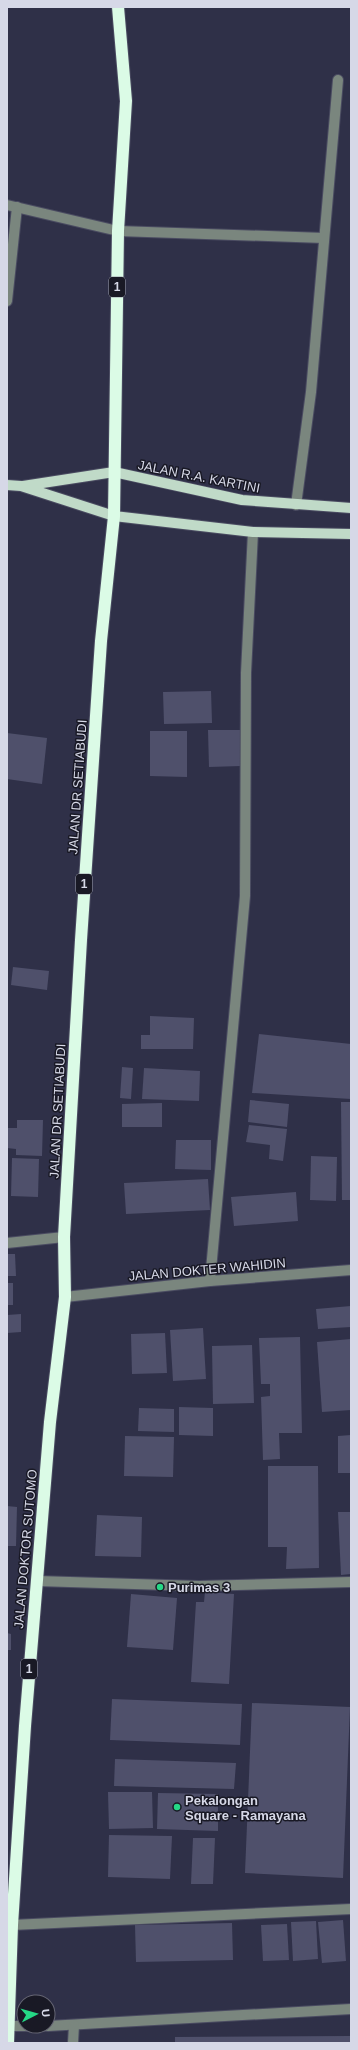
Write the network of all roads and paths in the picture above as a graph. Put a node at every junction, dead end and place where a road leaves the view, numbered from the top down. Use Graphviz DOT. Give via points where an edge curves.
graph roads {
  1 [pos="118,7"];
  2 [pos="338,80"];
  3 [pos="12,206"];
  4 [pos="118,230"];
  5 [pos="324,238"];
  6 [pos="7,301"];
  7 [pos="114,472"];
  8 [pos="7,484"];
  9 [pos="21,486"];
  10 [pos="296,505"];
  11 [pos="351,508"];
  12 [pos="114,516"];
  13 [pos="253,532"];
  14 [pos="351,534"];
  15 [pos="64,1237"];
  16 [pos="7,1243"];
  17 [pos="351,1270"];
  18 [pos="210,1281"];
  19 [pos="65,1297"];
  20 [pos="36,1581"];
  21 [pos="351,1582"];
  22 [pos="351,1910"];
  23 [pos="12,1925"];
  24 [pos="351,2009"];
  25 [pos="74,2025"];
  26 [pos="9,2026"];
  27 [pos="16,2026"];
  28 [pos="56,2026"];
  29 [pos="8,2043"];
  30 [pos="73,2043"];
  1 -- 4 [label="highway, 1" via="126,101"];
  2 -- 5 [label="street"];
  3 -- 4 [label="street"];
  3 -- 6 [label="street"];
  4 -- 5 [label="street"];
  4 -- 7 [label="highway, 1"];
  5 -- 10 [label="street" via="311,392"];
  7 -- 9 [label="main road"];
  7 -- 10 [label="main road, JALAN R.A. KARTINI" via="242,500"];
  7 -- 12 [label="highway, JALAN DR SETIABUDI / 1"];
  8 -- 9 [label="main road"];
  9 -- 12 [label="main road"];
  10 -- 11 [label="main road, JALAN R.A. KARTINI"];
  12 -- 13 [label="main road"];
  12 -- 15 [label="highway, JALAN DR SETIABUDI / 1" via="99,672"];
  13 -- 14 [label="main road"];
  13 -- 18 [label="street" via="246,673 245,896"];
  15 -- 16 [label="street"];
  15 -- 19 [label="highway, JALAN DR SETIABUDI / 1"];
  17 -- 18 [label="street, JALAN DOKTER WAHIDIN"];
  18 -- 19 [label="street, JALAN DOKTER WAHIDIN"];
  19 -- 20 [label="highway, JALAN DOKTOR SUTOMO / 1" via="50,1422"];
  20 -- 21 [label="street" via="199,1586"];
  20 -- 23 [label="highway, JALAN DOKTOR SUTOMO / 1"];
  22 -- 23 [label="street"];
  23 -- 26 [label="highway, JALAN DOKTOR SUTOMO / 1"];
  24 -- 25 [label="street"];
  25 -- 28 [label="street"];
  25 -- 30 [label="street"];
  26 -- 27 [label="street"];
  26 -- 29 [label="highway, JALAN DOKTOR SUTOMO / 1"];
}
